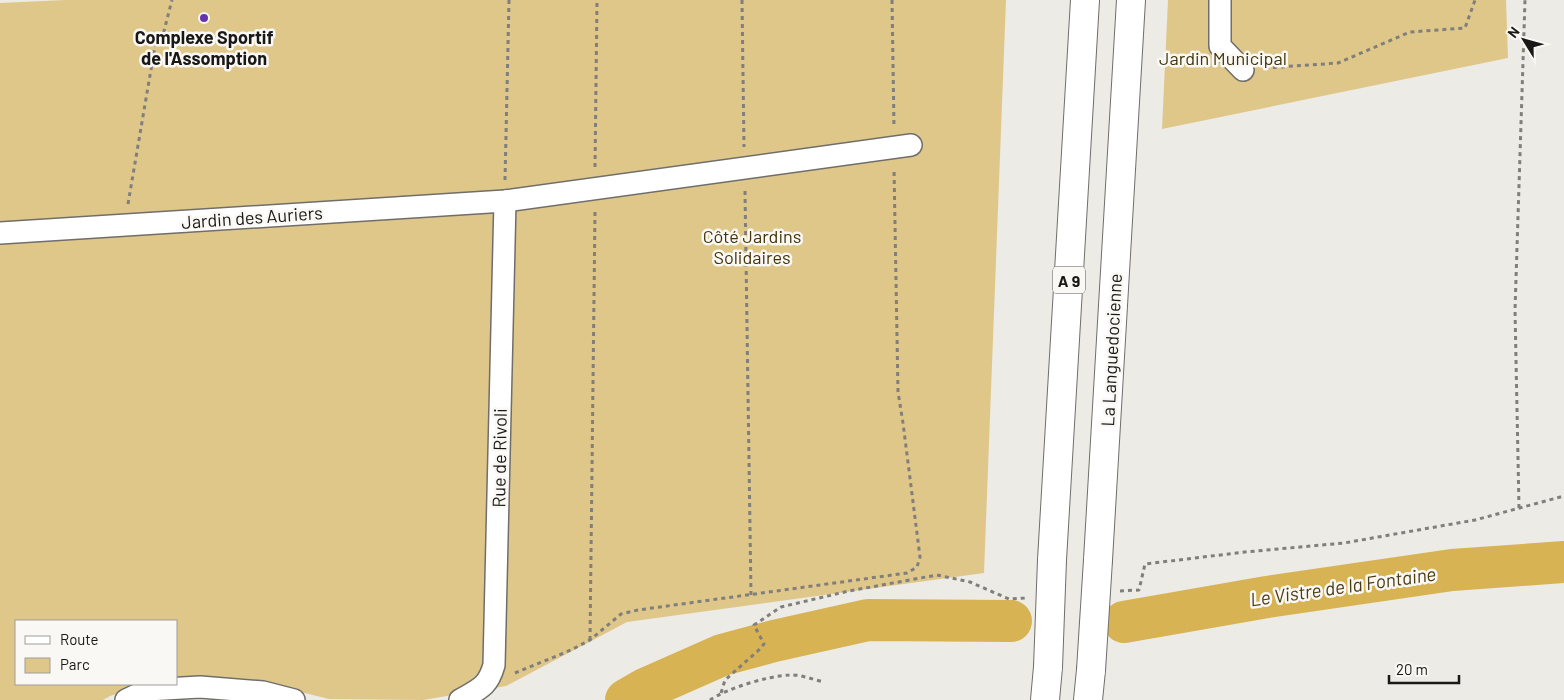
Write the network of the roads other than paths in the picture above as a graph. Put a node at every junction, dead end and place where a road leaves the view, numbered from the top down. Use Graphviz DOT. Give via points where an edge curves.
graph roads {
  1 [pos="1085,0"];
  2 [pos="1131,0"];
  3 [pos="1220,0"];
  4 [pos="1243,70"];
  5 [pos="903,146"];
  6 [pos="505,200"];
  7 [pos="0,233"];
  8 [pos="126,700"];
  9 [pos="294,700"];
  10 [pos="460,700"];
  11 [pos="1045,700"];
  12 [pos="1088,700"];
  1 -- 11 [label="highway, A 9, bridge"];
  2 -- 12 [label="highway, La Languedocienne, bridge"];
  3 -- 4 [label="street" via="1220,46"];
  5 -- 6 [label="street, Jardin des Auriers"];
  6 -- 7 [label="street, Jardin des Auriers"];
  6 -- 10 [label="street, Rue de Rivoli" via="494,665 490,679 482,688"];
  8 -- 9 [label="street" via="148,690 200,687 263,692"];
}
